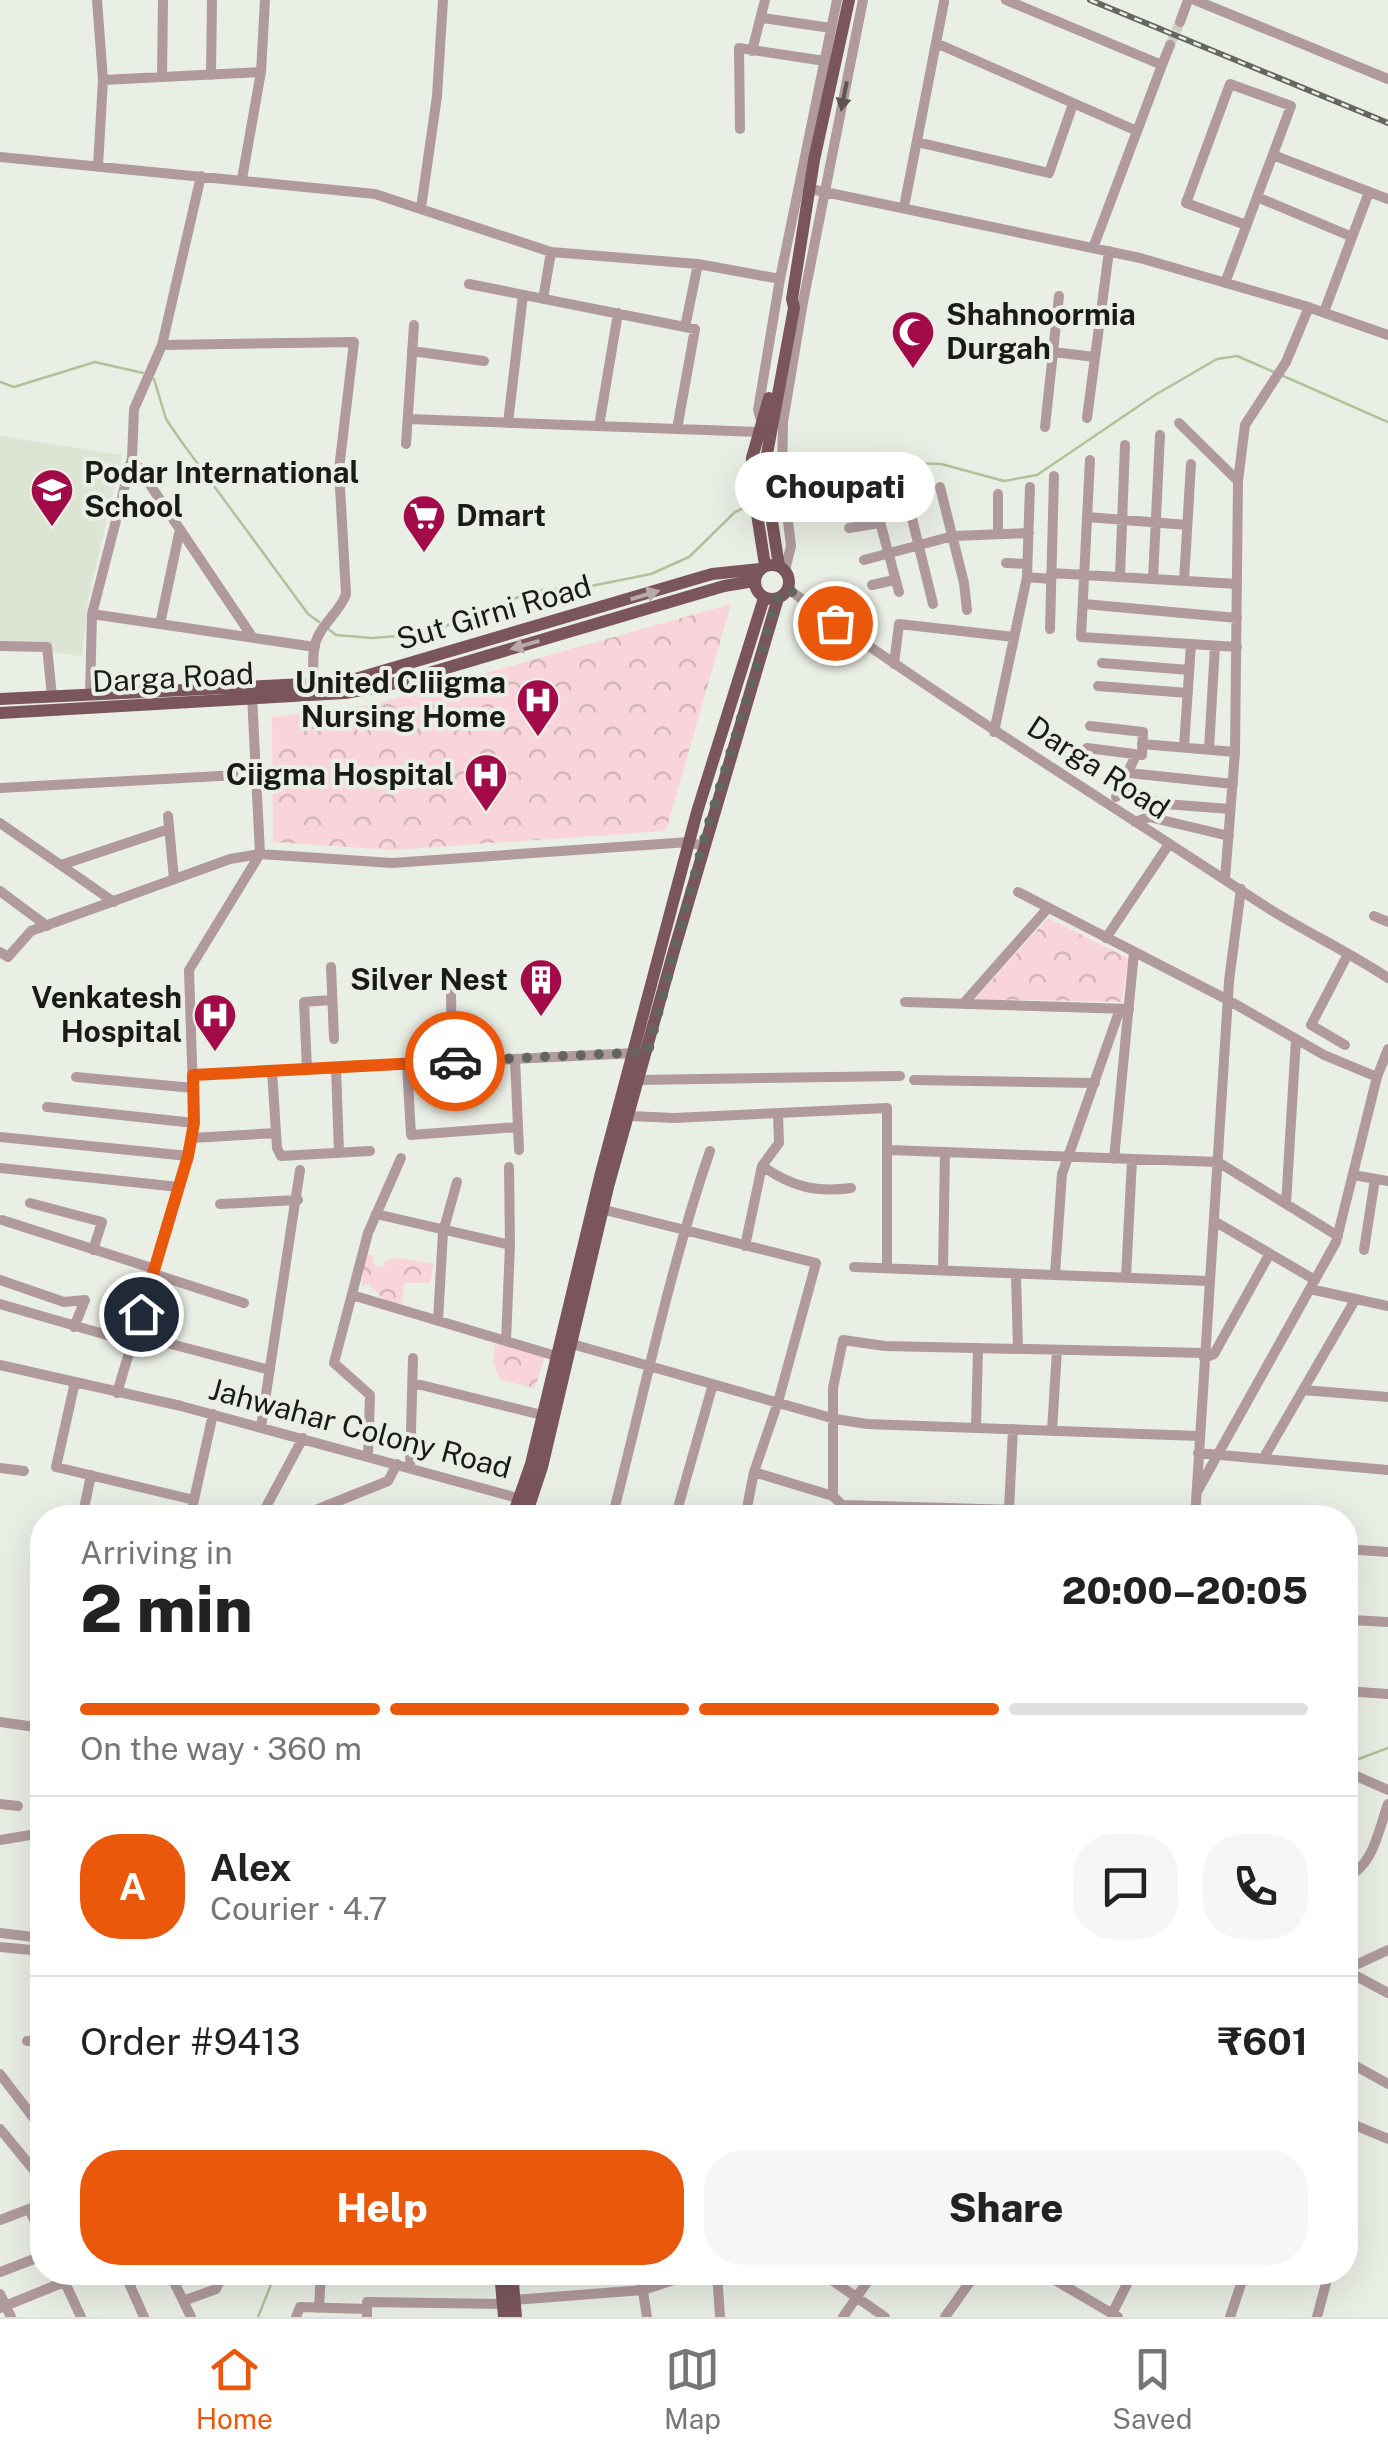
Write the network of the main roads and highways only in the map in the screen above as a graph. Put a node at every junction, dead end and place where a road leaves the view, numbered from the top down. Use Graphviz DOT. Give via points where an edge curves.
graph roads {
  1 [pos="849,0"];
  2 [pos="792,299"];
  3 [pos="768,570"];
  4 [pos="777,595"];
  5 [pos="251,692"];
  6 [pos="0,699"];
  7 [pos="0,713"];
  8 [pos="641,1052"];
  9 [pos="524,1500"];
  10 [pos="521,1505"];
  11 [pos="524,1505"];
  12 [pos="507,2307"];
  13 [pos="516,2317"];
  1 -- 2 [label="main road"];
  2 -- 3 [label="main road" via="764,470 776,545"];
  2 -- 3 [label="main road" via="750,476"];
  3 -- 4 [label="main road" via="788,576"];
  3 -- 4 [label="main road" via="759,594"];
  3 -- 5 [label="main road, Darga Road" via="385,686"];
  4 -- 8 [label="main road" via="695,844"];
  5 -- 6 [label="main road"];
  5 -- 7 [label="main road, Darga Road"];
  8 -- 9 [label="main road" via="556,1356"];
  8 -- 9 [label="main road" via="640,1080 572,1344"];
  9 -- 10 [label="main road"];
  9 -- 11 [label="main road"];
  12 -- 13 [label="main road"];
}
